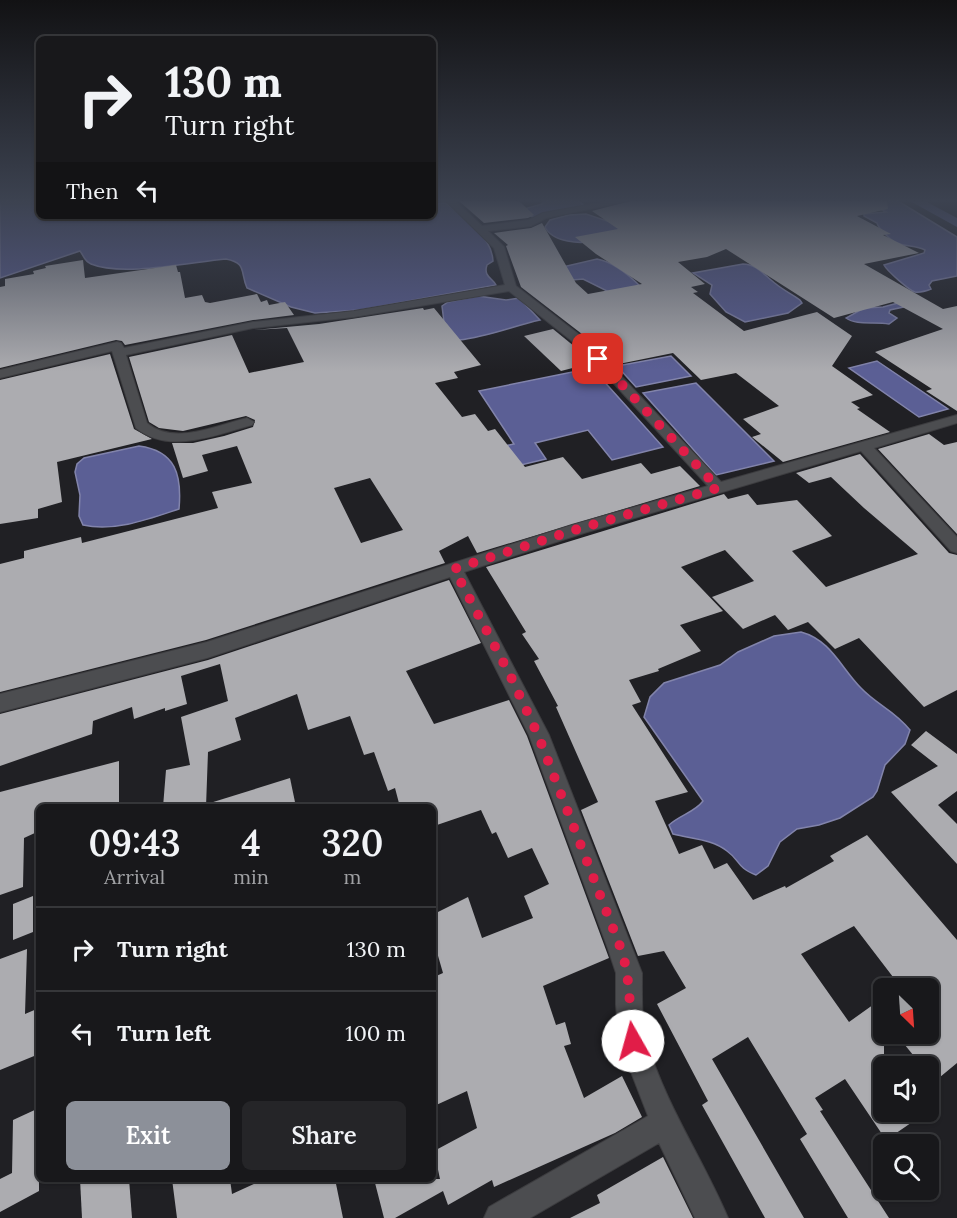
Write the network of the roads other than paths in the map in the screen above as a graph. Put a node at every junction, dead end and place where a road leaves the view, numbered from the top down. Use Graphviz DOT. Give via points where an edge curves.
graph roads {
  1 [pos="502,258"];
  2 [pos="511,287"];
  3 [pos="119,353"];
  4 [pos="0,374"];
  5 [pos="957,419"];
  6 [pos="247,422"];
  7 [pos="865,447"];
  8 [pos="718,488"];
  9 [pos="957,547"];
  10 [pos="454,569"];
  11 [pos="0,703"];
  12 [pos="665,1123"];
  13 [pos="500,1218"];
  14 [pos="712,1218"];
  1 -- 2 [label="street"];
  2 -- 3 [label="street" via="354,314 253,325"];
  2 -- 8 [label="street" via="586,346"];
  3 -- 4 [label="street" via="117,346"];
  3 -- 6 [label="street" via="141,425 147,433 172,438 192,436"];
  5 -- 7 [label="street"];
  7 -- 8 [label="street"];
  7 -- 9 [label="street"];
  8 -- 10 [label="street"];
  10 -- 11 [label="street" via="207,650"];
  10 -- 12 [label="street" via="538,735 621,949 629,973 633,1041"];
  12 -- 13 [label="street"];
  12 -- 14 [label="street"];
}
